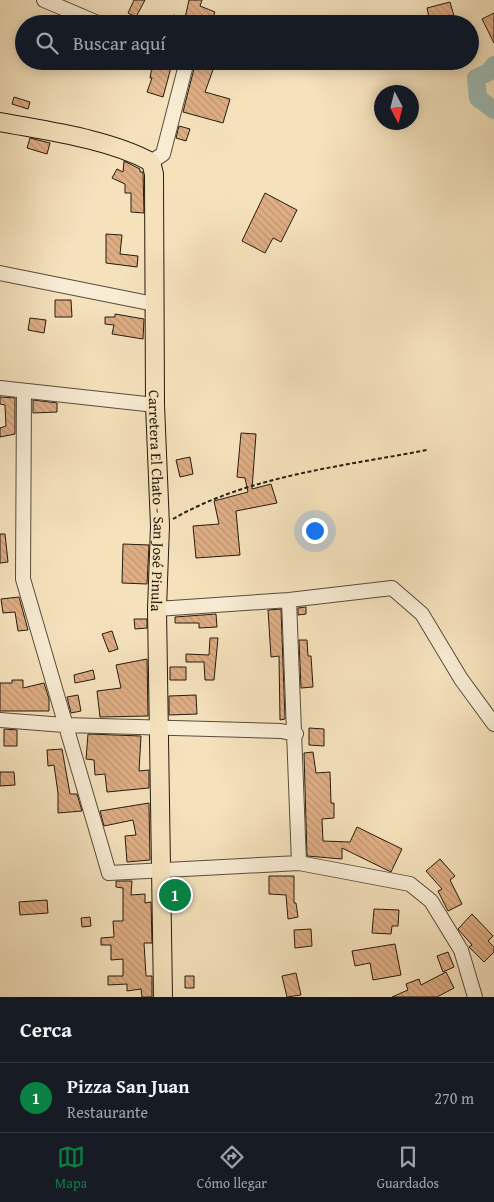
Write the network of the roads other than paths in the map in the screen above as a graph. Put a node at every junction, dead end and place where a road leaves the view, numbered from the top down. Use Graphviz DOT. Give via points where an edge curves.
graph roads {
  1 [pos="44,0"];
  2 [pos="79,15"];
  3 [pos="185,70"];
  4 [pos="0,122"];
  5 [pos="151,162"];
  6 [pos="0,273"];
  7 [pos="154,304"];
  8 [pos="0,388"];
  9 [pos="24,391"];
  10 [pos="155,406"];
  11 [pos="289,600"];
  12 [pos="157,609"];
  13 [pos="0,720"];
  14 [pos="494,724"];
  15 [pos="64,725"];
  16 [pos="160,726"];
  17 [pos="296,734"];
  18 [pos="299,863"];
  19 [pos="162,870"];
  20 [pos="163,997"];
  21 [pos="475,997"];
  1 -- 2 [label="street"];
  3 -- 5 [label="street" via="163,154"];
  4 -- 5 [label="main road" via="72,135"];
  5 -- 7 [label="main road, Carretera El Chato - San José Pinula" via="154,174"];
  6 -- 7 [label="street"];
  7 -- 10 [label="main road, Carretera El Chato - San José Pinula"];
  8 -- 9 [label="street"];
  9 -- 10 [label="street"];
  9 -- 15 [label="street" via="22,579"];
  10 -- 12 [label="main road, Carretera El Chato - San José Pinula" via="160,526"];
  11 -- 12 [label="street"];
  11 -- 14 [label="street" via="392,588 422,614 461,679"];
  11 -- 17 [label="street"];
  12 -- 16 [label="main road, Carretera El Chato - San José Pinula"];
  13 -- 15 [label="street"];
  15 -- 16 [label="street"];
  15 -- 19 [label="street" via="109,873"];
  16 -- 17 [label="street"];
  16 -- 19 [label="main road, Carretera El Chato - San José Pinula"];
  17 -- 18 [label="street"];
  18 -- 19 [label="street"];
  18 -- 21 [label="street" via="410,884 431,901 461,950"];
  19 -- 20 [label="main road, Carretera El Chato - San José Pinula"];
}
